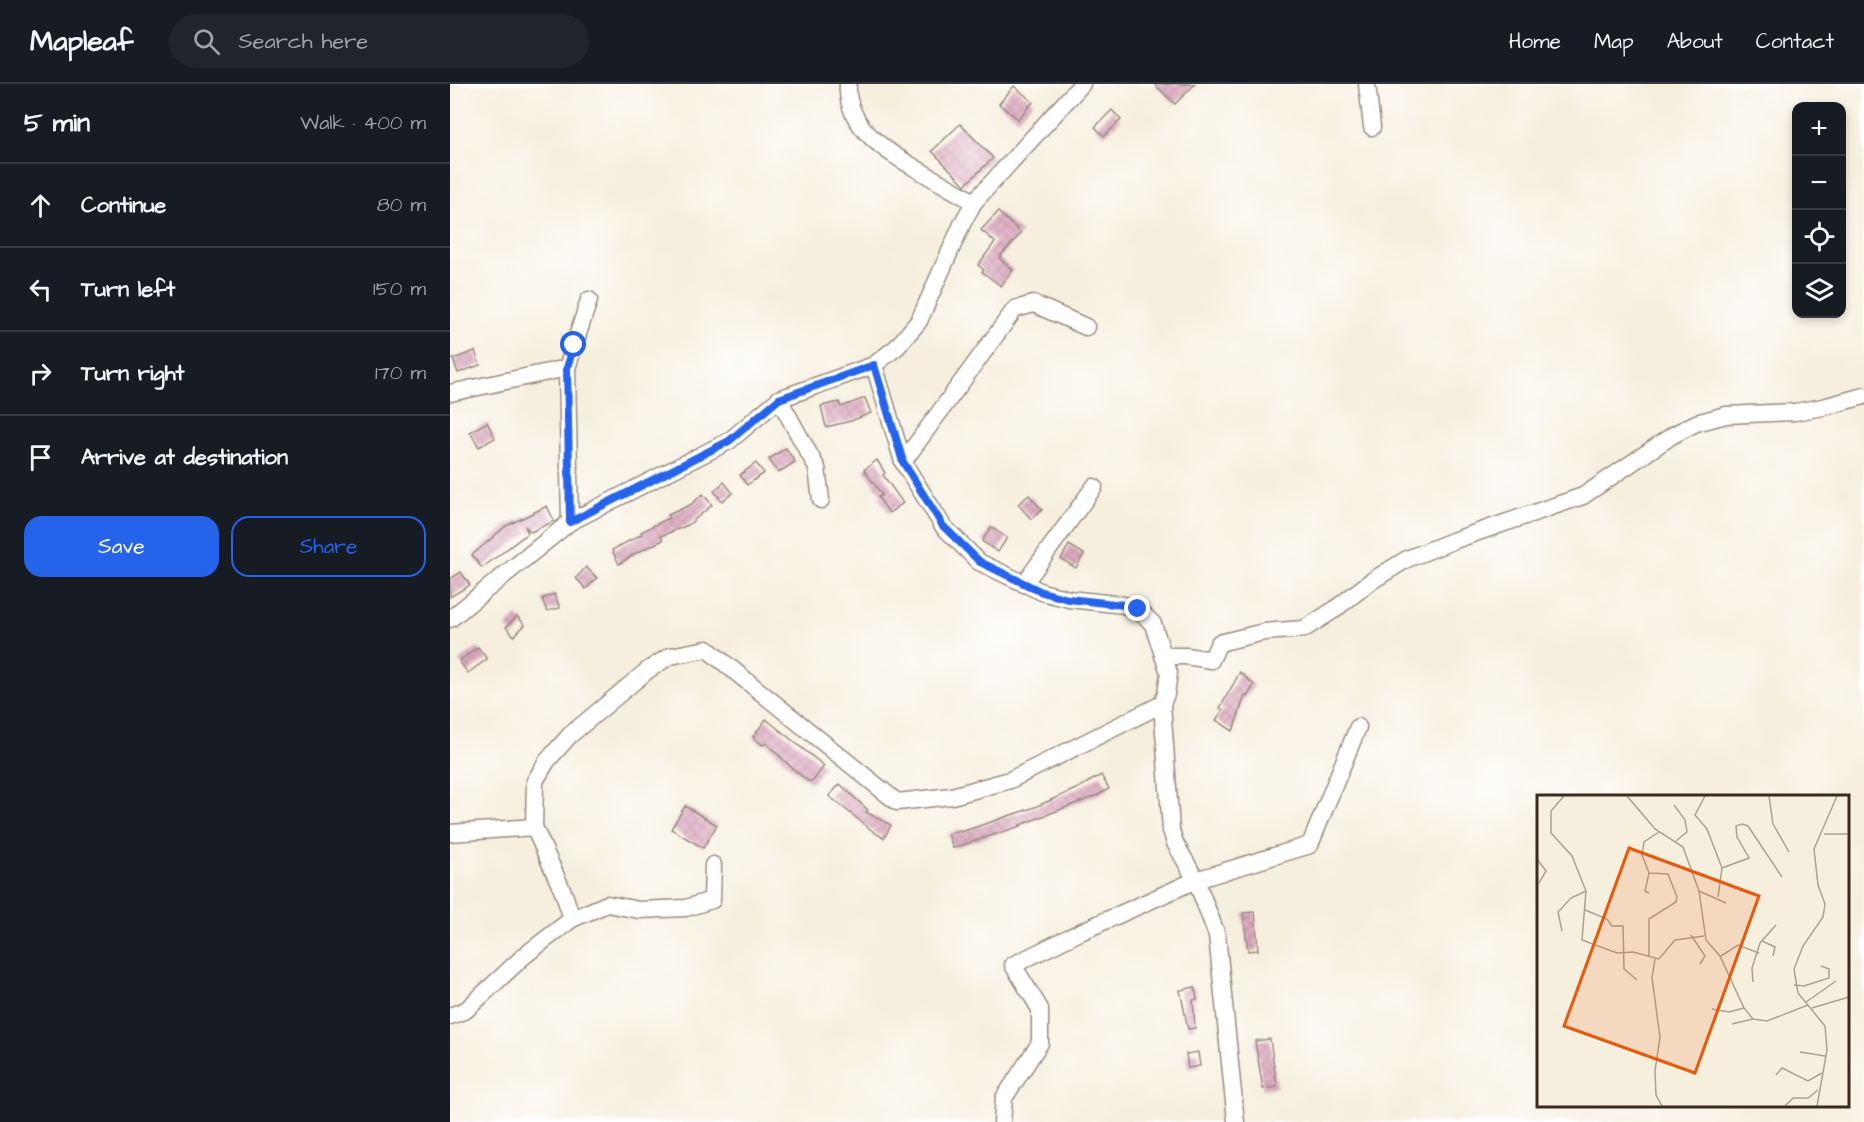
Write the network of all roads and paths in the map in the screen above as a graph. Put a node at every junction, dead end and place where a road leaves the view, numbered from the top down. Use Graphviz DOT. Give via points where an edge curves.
graph roads {
  1 [pos="848,84"];
  2 [pos="1082,84"];
  3 [pos="1367,84"];
  4 [pos="1372,127"];
  5 [pos="974,202"];
  6 [pos="589,300"];
  7 [pos="1086,327"];
  8 [pos="874,365"];
  9 [pos="567,368"];
  10 [pos="450,393"];
  11 [pos="1864,396"];
  12 [pos="779,399"];
  13 [pos="903,462"];
  14 [pos="1094,486"];
  15 [pos="821,500"];
  16 [pos="570,522"];
  17 [pos="1024,584"];
  18 [pos="450,620"];
  19 [pos="1162,656"];
  20 [pos="1162,704"];
  21 [pos="1358,727"];
  22 [pos="534,827"];
  23 [pos="450,833"];
  24 [pos="712,865"];
  25 [pos="1196,880"];
  26 [pos="572,919"];
  27 [pos="450,1016"];
  28 [pos="1002,1122"];
  29 [pos="1236,1122"];
  1 -- 5 [label="street" via="852,108 863,129 887,152"];
  2 -- 5 [label="street"];
  3 -- 4 [label="street"];
  5 -- 8 [label="street" via="919,321 897,347"];
  6 -- 9 [label="street"];
  7 -- 13 [label="street" via="1034,304 1015,309"];
  8 -- 12 [label="street"];
  8 -- 13 [label="street"];
  9 -- 10 [label="street"];
  9 -- 16 [label="street"];
  11 -- 19 [label="street" via="1795,412 1726,416 1696,423 1583,496 1407,559 1304,629 1264,632 1220,643 1211,660"];
  12 -- 15 [label="street" via="817,468"];
  12 -- 16 [label="street" via="729,441"];
  13 -- 17 [label="street" via="943,526 980,562"];
  14 -- 17 [label="street"];
  16 -- 18 [label="street"];
  17 -- 19 [label="street" via="1068,599 1138,609 1153,624"];
  19 -- 20 [label="street" via="1168,673"];
  20 -- 22 [label="street" via="1010,780 952,796 897,802 707,649 680,654 648,670 570,735 547,760 535,781"];
  20 -- 25 [label="street" via="1170,830"];
  21 -- 25 [label="street" via="1310,845"];
  22 -- 23 [label="street"];
  22 -- 26 [label="street"];
  24 -- 26 [label="street" via="712,900 686,908 639,910 607,904"];
  25 -- 28 [label="street" via="1013,965 1040,1009 1040,1042 1004,1098"];
  25 -- 29 [label="street" via="1217,935"];
  26 -- 27 [label="street" via="524,956 466,1010"];
}
